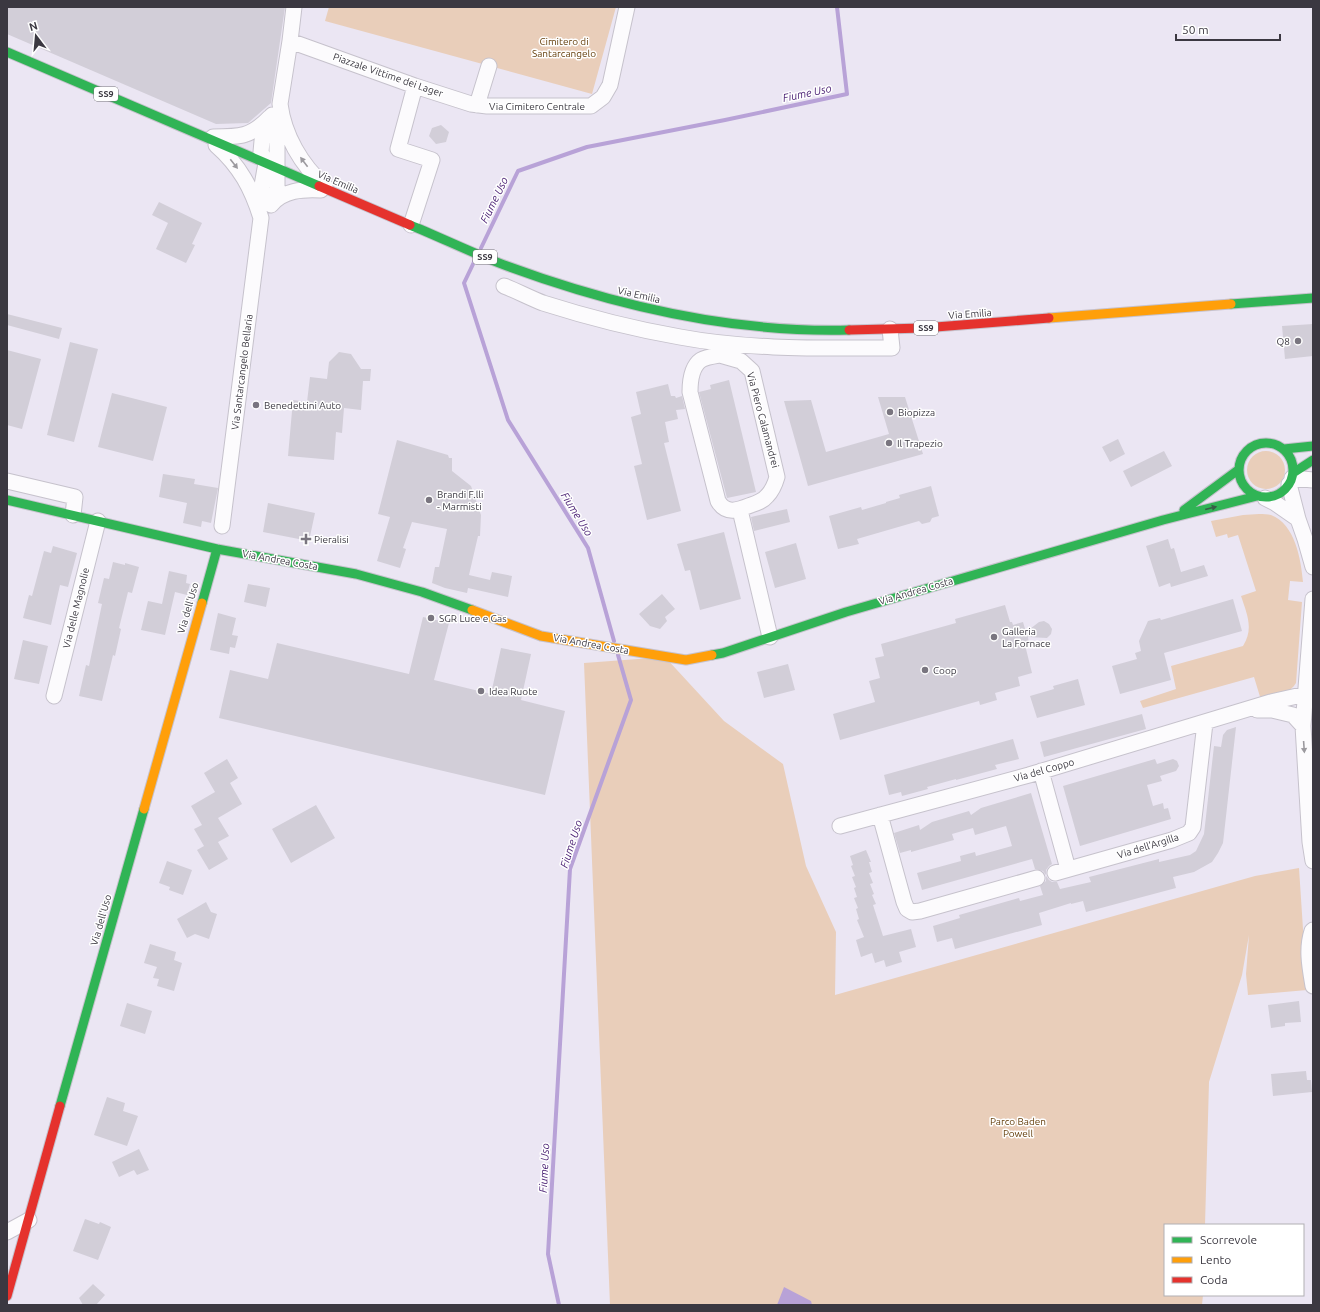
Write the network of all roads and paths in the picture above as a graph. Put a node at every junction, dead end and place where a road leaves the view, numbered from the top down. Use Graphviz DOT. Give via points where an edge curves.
graph roads {
  1 [pos="294,7"];
  2 [pos="627,7"];
  3 [pos="290,41"];
  4 [pos="7,52"];
  5 [pos="489,66"];
  6 [pos="414,86"];
  7 [pos="474,104"];
  8 [pos="277,111"];
  9 [pos="206,137"];
  10 [pos="272,165"];
  11 [pos="330,190"];
  12 [pos="273,202"];
  13 [pos="260,214"];
  14 [pos="411,225"];
  15 [pos="504,286"];
  16 [pos="1313,298"];
  17 [pos="890,329"];
  18 [pos="1313,446"];
  19 [pos="1284,449"];
  20 [pos="1313,460"];
  21 [pos="1238,470"];
  22 [pos="1291,478"];
  23 [pos="1313,480"];
  24 [pos="7,481"];
  25 [pos="1261,497"];
  26 [pos="7,500"];
  27 [pos="740,510"];
  28 [pos="73,515"];
  29 [pos="1173,517"];
  30 [pos="1298,519"];
  31 [pos="98,521"];
  32 [pos="222,526"];
  33 [pos="217,549"];
  34 [pos="1313,567"];
  35 [pos="1313,599"];
  36 [pos="770,637"];
  37 [pos="1306,694"];
  38 [pos="54,696"];
  39 [pos="1246,710"];
  40 [pos="1204,723"];
  41 [pos="1303,726"];
  42 [pos="1041,771"];
  43 [pos="880,814"];
  44 [pos="840,826"];
  45 [pos="1313,861"];
  46 [pos="1037,878"];
  47 [pos="1313,930"];
  48 [pos="1313,986"];
  49 [pos="29,1220"];
  50 [pos="7,1232"];
  51 [pos="7,1296"];
  1 -- 3 [label="street, Via Santarcangelo Bellaria"];
  2 -- 7 [label="street, Via Cimitero Centrale" via="610,84 603,97 591,106"];
  3 -- 6 [label="street, Piazzale Vittime dei Lager"];
  3 -- 8 [label="street, Via Santarcangelo Bellaria"];
  4 -- 9 [label="street, Via Emilia / SS9"];
  5 -- 7 [label="street"];
  6 -- 7 [label="street, Piazzale Vittime dei Lager"];
  6 -- 14 [label="street" via="398,148 432,160"];
  8 -- 9 [label="street" via="251,133 233,137"];
  8 -- 10 [label="street, Via Santarcangelo Bellaria" via="262,141 262,152"];
  11 -- 8 [label="street, Via Santarcangelo Bellaria, one-way" via="295,149"];
  9 -- 10 [label="street, Via Emilia / SS9"];
  9 -- 13 [label="street, Via Santarcangelo Bellaria, one-way" via="240,172 255,198"];
  10 -- 11 [label="street, Via Emilia / SS9"];
  10 -- 12 [label="street, Via Santarcangelo Bellaria" via="277,188"];
  10 -- 13 [label="street, Via Santarcangelo Bellaria"];
  11 -- 12 [label="street, Via Santarcangelo Bellaria" via="296,190"];
  11 -- 14 [label="street, Via Emilia / SS9"];
  12 -- 13 [label="street, Via Santarcangelo Bellaria"];
  13 -- 32 [label="street, Via Santarcangelo Bellaria"];
  14 -- 17 [label="street, Via Emilia / SS9" via="506,266 605,298 668,313 744,325 813,331"];
  15 -- 17 [label="street" via="542,302 621,325 682,338 796,348 892,348"];
  16 -- 17 [label="street, Via Emilia / SS9"];
  18 -- 19 [label="street"];
  19 -- 21 [label="street" via="1267,442 1258,443 1244,453 1239,461"];
  19 -- 22 [label="street" via="1291,460"];
  20 -- 22 [label="street"];
  21 -- 25 [label="street" via="1243,486"];
  21 -- 29 [label="street, Via Andrea Costa"];
  22 -- 23 [label="street"];
  22 -- 25 [label="street" via="1279,494"];
  22 -- 30 [label="street"];
  24 -- 28 [label="street" via="75,496"];
  29 -- 25 [label="street, Via Andrea Costa, one-way"];
  25 -- 30 [label="street" via="1276,503"];
  26 -- 28 [label="street, Via Andrea Costa"];
  27 -- 27 [label="street, Via Piero Calamandrei" via="766,497 774,487 777,477 752,371 741,361 720,355 701,360 692,374 690,392 718,501 723,508"];
  27 -- 36 [label="street"];
  28 -- 31 [label="street, Via Andrea Costa"];
  29 -- 36 [label="street, Via Andrea Costa" via="846,612"];
  30 -- 34 [label="street"];
  31 -- 33 [label="street, Via Andrea Costa"];
  31 -- 38 [label="street, Via delle Magnolie"];
  33 -- 36 [label="street, Via Andrea Costa" via="356,574 422,592 540,636 677,659 686,660 716,654"];
  33 -- 49 [label="street, Via dell'Uso"];
  35 -- 37 [label="street"];
  37 -- 39 [label="street, Via del Coppo"];
  37 -- 41 [label="street"];
  39 -- 40 [label="street, Via del Coppo"];
  39 -- 41 [label="street, Via del Coppo" via="1272,710 1293,715"];
  40 -- 42 [label="street, Via del Coppo"];
  40 -- 42 [label="street, Via dell'Argilla" via="1193,827 1188,833 1172,840 1062,871"];
  41 -- 45 [label="street, one-way"];
  42 -- 43 [label="street, Via del Coppo"];
  43 -- 44 [label="street, Via del Coppo"];
  43 -- 46 [label="street" via="904,902 907,909 912,912"];
  47 -- 48 [label="street" via="1309,940"];
  49 -- 50 [label="street"];
  49 -- 51 [label="street, Via dell'Uso"];
}
